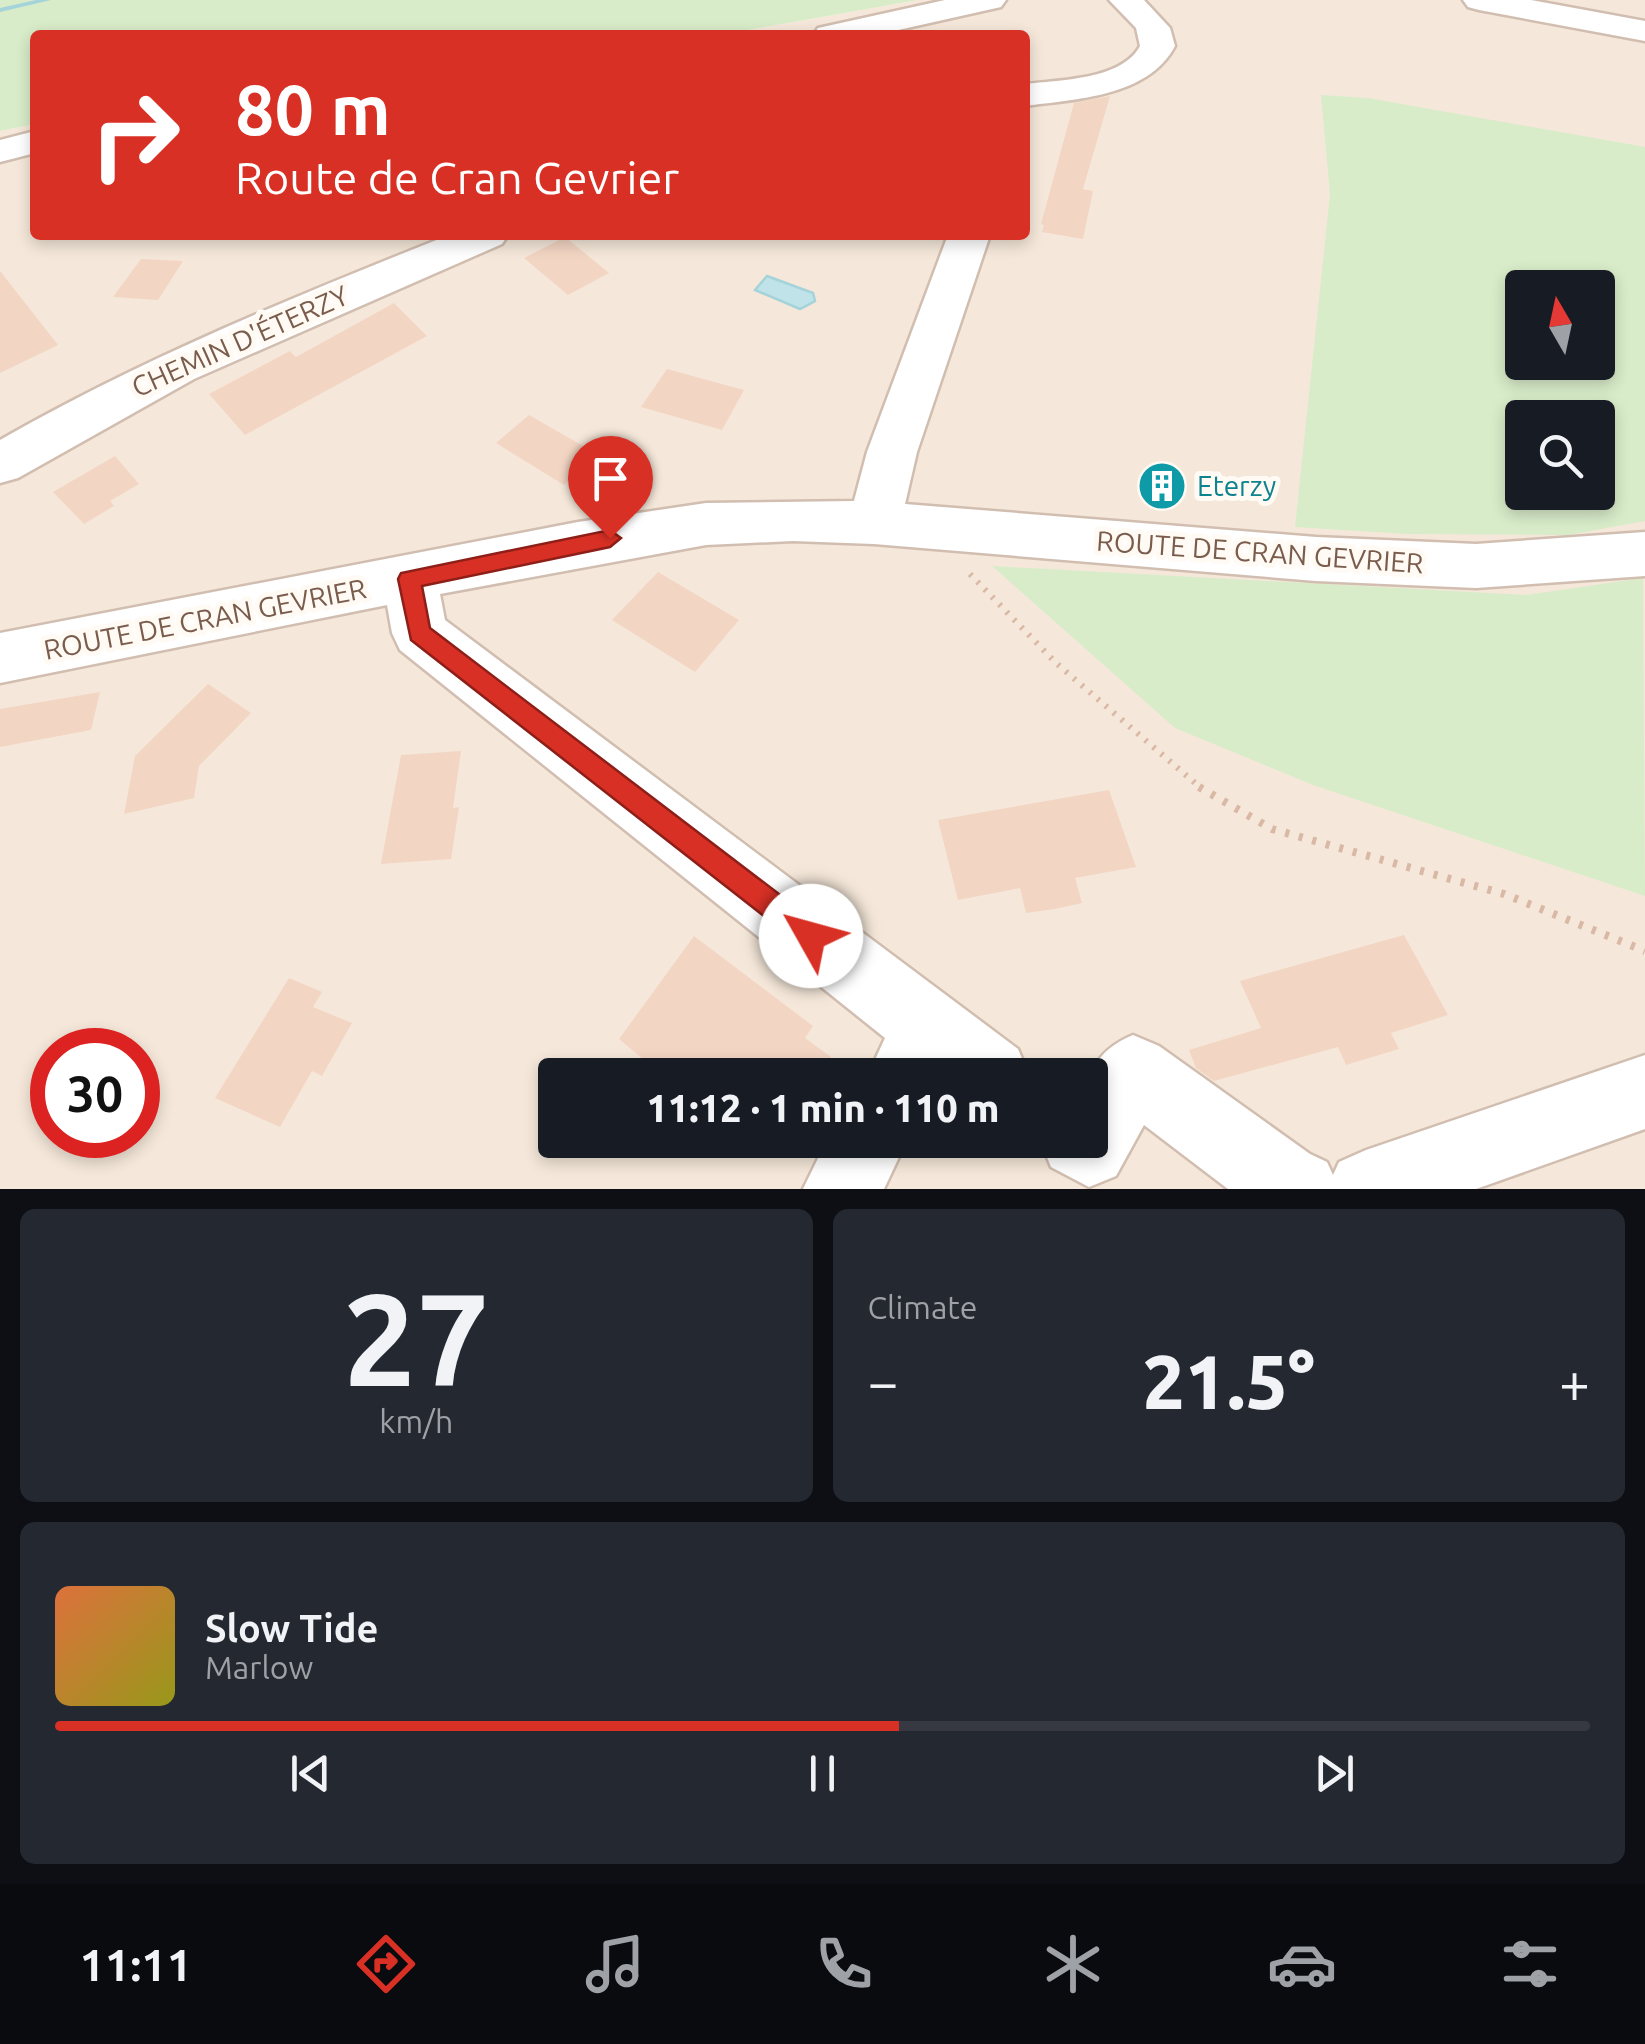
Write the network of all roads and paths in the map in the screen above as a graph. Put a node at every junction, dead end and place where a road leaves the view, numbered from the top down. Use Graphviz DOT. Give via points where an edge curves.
graph roads {
  1 [pos="990,0"];
  2 [pos="1125,0"];
  3 [pos="1479,0"];
  4 [pos="853,30"];
  5 [pos="1645,30"];
  6 [pos="1030,94"];
  7 [pos="30,143"];
  8 [pos="0,150"];
  9 [pos="475,240"];
  10 [pos="967,240"];
  11 [pos="0,464"];
  12 [pos="899,525"];
  13 [pos="1645,554"];
  14 [pos="409,579"];
  15 [pos="0,658"];
  16 [pos="1645,951"];
  17 [pos="918,1052"];
  18 [pos="1645,1092"];
  19 [pos="1108,1117"];
  20 [pos="859,1158"];
  21 [pos="842,1189"];
  22 [pos="1300,1189"];
  23 [pos="1366,1189"];
  1 -- 4 [label="street"];
  2 -- 6 [label="street" via="1153,27 1152,58 1103,84"];
  3 -- 5 [label="street"];
  7 -- 8 [label="street"];
  9 -- 11 [label="street, CHEMIN D'ÉTERZY" via="232,340 74,418"];
  10 -- 12 [label="street" via="892,452"];
  12 -- 13 [label="street, ROUTE DE CRAN GEVRIER" via="1476,566"];
  12 -- 14 [label="street, ROUTE DE CRAN GEVRIER" via="706,524"];
  12 -- 16 [label="path" via="1200,788 1272,829 1504,894"];
  14 -- 15 [label="street, ROUTE DE CRAN GEVRIER"];
  14 -- 17 [label="street" via="420,633"];
  18 -- 23 [label="street"];
  19 -- 22 [label="street" via="1133,1072"];
  20 -- 21 [label="street"];
}
